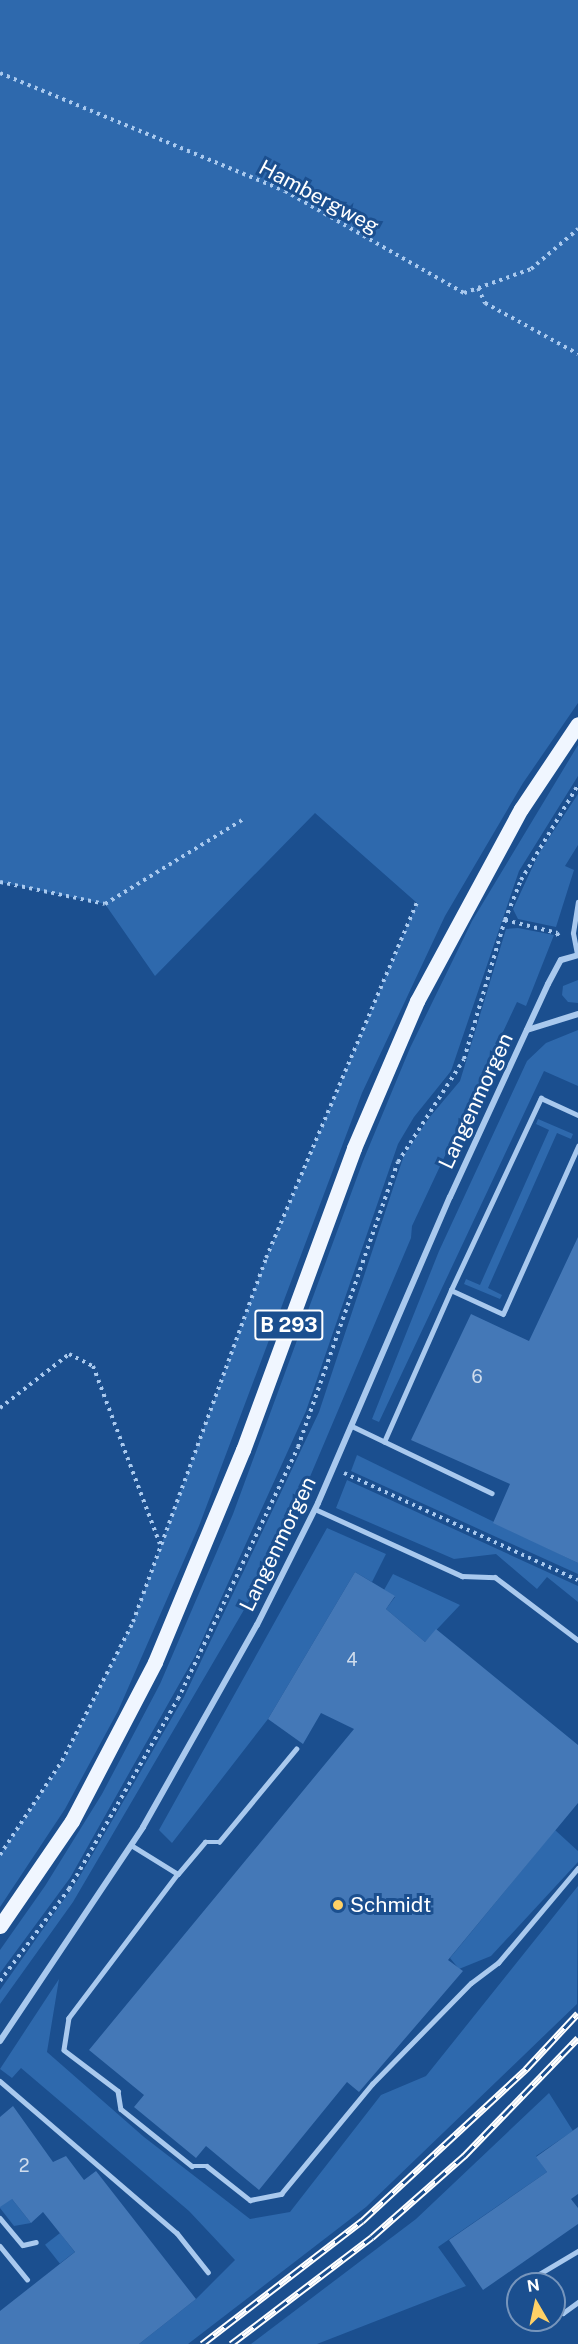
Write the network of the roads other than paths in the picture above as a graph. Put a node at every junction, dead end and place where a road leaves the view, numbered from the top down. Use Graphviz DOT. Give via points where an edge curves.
graph roads {
  1 [pos="578,724"];
  2 [pos="578,902"];
  3 [pos="578,954"];
  4 [pos="578,1014"];
  5 [pos="527,1030"];
  6 [pos="578,1115"];
  7 [pos="578,1146"];
  8 [pos="452,1290"];
  9 [pos="352,1426"];
  10 [pos="384,1442"];
  11 [pos="492,1492"];
  12 [pos="315,1509"];
  13 [pos="578,1640"];
  14 [pos="296,1749"];
  15 [pos="131,1845"];
  16 [pos="578,1868"];
  17 [pos="178,1874"];
  18 [pos="0,1926"];
  19 [pos="0,2041"];
  20 [pos="0,2081"];
  21 [pos="0,2217"];
  22 [pos="36,2242"];
  23 [pos="0,2246"];
  24 [pos="578,2251"];
  25 [pos="208,2272"];
  26 [pos="543,2272"];
  27 [pos="27,2279"];
  1 -- 18 [label="main road, B 293" via="515,819 417,1001 354,1148 243,1450 155,1662 72,1821"];
  2 -- 3 [label="lane" via="573,933"];
  3 -- 5 [label="street, Langenmorgen" via="568,955 556,968"];
  4 -- 5 [label="street, Langenmorgen"];
  5 -- 9 [label="street, Langenmorgen"];
  6 -- 8 [label="lane" via="541,1098"];
  7 -- 8 [label="lane" via="502,1314"];
  8 -- 10 [label="lane"];
  9 -- 10 [label="lane"];
  9 -- 12 [label="street, Langenmorgen"];
  10 -- 11 [label="lane"];
  12 -- 13 [label="lane" via="462,1576 495,1577"];
  12 -- 15 [label="street, Langenmorgen" via="257,1625"];
  14 -- 17 [label="lane" via="219,1842 205,1842"];
  15 -- 17 [label="lane"];
  15 -- 19 [label="street, Langenmorgen"];
  16 -- 17 [label="lane" via="498,1963 471,1983 372,2084 281,2194 250,2200 207,2166 192,2166 121,2109 118,2091 64,2050 69,2018"];
  20 -- 25 [label="lane" via="177,2233"];
  21 -- 22 [label="lane" via="23,2245"];
  23 -- 27 [label="lane"];
  24 -- 26 [label="lane"];
}
